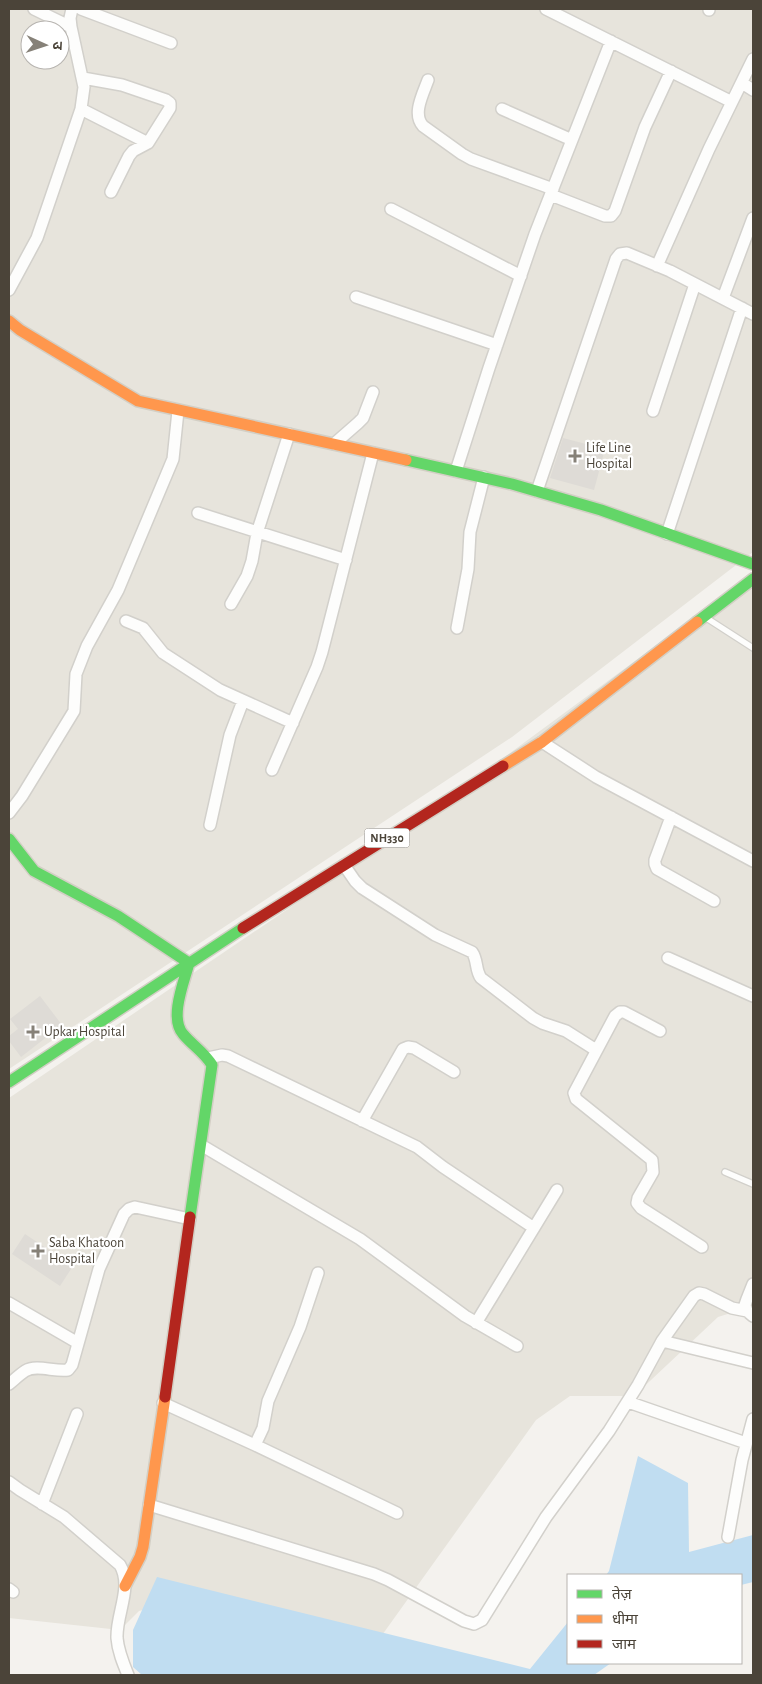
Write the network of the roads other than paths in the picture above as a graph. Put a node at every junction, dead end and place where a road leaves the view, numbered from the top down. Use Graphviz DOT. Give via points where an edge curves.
graph roads {
  1 [pos="34,9"];
  2 [pos="72,9"];
  3 [pos="80,9"];
  4 [pos="546,9"];
  5 [pos="71,27"];
  6 [pos="611,41"];
  7 [pos="171,43"];
  8 [pos="753,59"];
  9 [pos="671,71"];
  10 [pos="82,78"];
  11 [pos="428,80"];
  12 [pos="742,83"];
  13 [pos="753,90"];
  14 [pos="732,102"];
  15 [pos="502,109"];
  16 [pos="81,110"];
  17 [pos="572,140"];
  18 [pos="148,143"];
  19 [pos="111,192"];
  20 [pos="552,192"];
  21 [pos="392,209"];
  22 [pos="753,218"];
  23 [pos="657,266"];
  24 [pos="521,276"];
  25 [pos="695,284"];
  26 [pos="9,290"];
  27 [pos="356,296"];
  28 [pos="723,298"];
  29 [pos="742,308"];
  30 [pos="753,314"];
  31 [pos="9,321"];
  32 [pos="497,345"];
  33 [pos="373,392"];
  34 [pos="178,411"];
  35 [pos="653,411"];
  36 [pos="289,434"];
  37 [pos="334,444"];
  38 [pos="373,453"];
  39 [pos="456,471"];
  40 [pos="484,477"];
  41 [pos="537,491"];
  42 [pos="198,514"];
  43 [pos="257,533"];
  44 [pos="667,534"];
  45 [pos="346,560"];
  46 [pos="753,564"];
  47 [pos="753,579"];
  48 [pos="231,604"];
  49 [pos="704,616"];
  50 [pos="126,621"];
  51 [pos="457,628"];
  52 [pos="753,648"];
  53 [pos="243,701"];
  54 [pos="293,723"];
  55 [pos="542,742"];
  56 [pos="272,770"];
  57 [pos="9,813"];
  58 [pos="671,817"];
  59 [pos="210,825"];
  60 [pos="9,839"];
  61 [pos="753,861"];
  62 [pos="344,865"];
  63 [pos="714,901"];
  64 [pos="668,958"];
  65 [pos="189,963"];
  66 [pos="753,996"];
  67 [pos="660,1031"];
  68 [pos="596,1050"];
  69 [pos="208,1058"];
  70 [pos="454,1072"];
  71 [pos="9,1082"];
  72 [pos="362,1121"];
  73 [pos="201,1145"];
  74 [pos="725,1172"];
  75 [pos="753,1184"];
  76 [pos="557,1190"];
  77 [pos="190,1219"];
  78 [pos="534,1228"];
  79 [pos="702,1246"];
  80 [pos="318,1273"];
  81 [pos="753,1284"];
  82 [pos="9,1303"];
  83 [pos="750,1314"];
  84 [pos="476,1323"];
  85 [pos="662,1341"];
  86 [pos="78,1343"];
  87 [pos="517,1346"];
  88 [pos="753,1363"];
  89 [pos="9,1384"];
  90 [pos="628,1402"];
  91 [pos="163,1404"];
  92 [pos="77,1414"];
  93 [pos="753,1419"];
  94 [pos="746,1443"];
  95 [pos="255,1445"];
  96 [pos="9,1482"];
  97 [pos="42,1504"];
  98 [pos="149,1505"];
  99 [pos="397,1513"];
  100 [pos="728,1536"];
  101 [pos="125,1586"];
  102 [pos="128,1675"];
  1 -- 5 [label="street"];
  2 -- 5 [label="street"];
  3 -- 7 [label="street"];
  4 -- 6 [label="street"];
  5 -- 10 [label="street"];
  6 -- 9 [label="street"];
  6 -- 17 [label="street"];
  8 -- 12 [label="street"];
  9 -- 14 [label="street"];
  9 -- 20 [label="street" via="645,127 611,216"];
  10 -- 16 [label="street"];
  10 -- 18 [label="street" via="134,89 170,103"];
  11 -- 20 [label="street" via="417,114 423,126 471,159"];
  12 -- 13 [label="street"];
  12 -- 14 [label="street"];
  14 -- 23 [label="street"];
  15 -- 17 [label="street"];
  16 -- 18 [label="street"];
  16 -- 26 [label="street" via="37,238"];
  17 -- 20 [label="street"];
  18 -- 19 [label="street" via="128,156"];
  20 -- 24 [label="street"];
  21 -- 24 [label="street"];
  22 -- 28 [label="street"];
  23 -- 25 [label="street"];
  23 -- 41 [label="street" via="627,253 616,259"];
  24 -- 32 [label="street"];
  25 -- 28 [label="street"];
  25 -- 35 [label="street"];
  27 -- 32 [label="street"];
  28 -- 29 [label="street"];
  29 -- 30 [label="street"];
  29 -- 44 [label="street"];
  31 -- 34 [label="main road" via="138,402"];
  32 -- 39 [label="street"];
  33 -- 37 [label="street" via="363,418"];
  34 -- 36 [label="main road"];
  34 -- 57 [label="street" via="173,459 118,590 87,646 76,674 74,711"];
  36 -- 37 [label="main road"];
  36 -- 43 [label="street"];
  37 -- 38 [label="main road"];
  38 -- 39 [label="main road"];
  38 -- 45 [label="street"];
  39 -- 40 [label="main road"];
  40 -- 41 [label="main road"];
  40 -- 51 [label="street" via="470,532 468,570"];
  41 -- 44 [label="main road"];
  42 -- 43 [label="street"];
  43 -- 45 [label="street"];
  43 -- 48 [label="street" via="247,576"];
  44 -- 46 [label="main road"];
  45 -- 54 [label="street" via="320,660"];
  47 -- 49 [label="main road, NH330"];
  49 -- 52 [label="lane"];
  49 -- 55 [label="main road, NH330"];
  50 -- 53 [label="street" via="143,628 163,653"];
  53 -- 54 [label="street"];
  53 -- 59 [label="street" via="230,735"];
  54 -- 56 [label="street"];
  55 -- 58 [label="street" via="579,767"];
  55 -- 62 [label="main road, NH330"];
  58 -- 61 [label="street"];
  58 -- 63 [label="street" via="655,860 657,868"];
  60 -- 65 [label="main road" via="34,871 118,916"];
  62 -- 65 [label="main road, NH330"];
  62 -- 68 [label="street" via="362,888 435,935 472,952 480,978 533,1018 566,1031"];
  64 -- 66 [label="street"];
  65 -- 69 [label="main road" via="176,1016 177,1027"];
  65 -- 71 [label="main road, NH330"];
  67 -- 68 [label="street" via="620,1012"];
  68 -- 79 [label="street" via="575,1089 576,1099 652,1160 653,1172 638,1198 641,1208"];
  69 -- 72 [label="street" via="228,1056"];
  69 -- 73 [label="main road" via="212,1074"];
  70 -- 72 [label="street" via="414,1048 403,1049"];
  72 -- 78 [label="street" via="424,1151"];
  73 -- 77 [label="main road"];
  73 -- 84 [label="street" via="360,1239"];
  74 -- 75 [label="lane"];
  76 -- 78 [label="street"];
  77 -- 86 [label="street" via="128,1208 99,1270"];
  77 -- 91 [label="main road"];
  78 -- 84 [label="street"];
  80 -- 95 [label="street" via="300,1327 268,1400 263,1428"];
  81 -- 83 [label="street" via="746,1305"];
  82 -- 86 [label="street"];
  83 -- 85 [label="street" via="699,1293"];
  84 -- 87 [label="street"];
  85 -- 88 [label="street"];
  85 -- 90 [label="street"];
  86 -- 89 [label="street" via="68,1370 35,1368 25,1371"];
  90 -- 94 [label="street"];
  90 -- 98 [label="street" via="546,1518 482,1620 474,1624 374,1574"];
  91 -- 95 [label="street"];
  91 -- 98 [label="main road"];
  92 -- 97 [label="street"];
  93 -- 94 [label="street"];
  94 -- 100 [label="street"];
  95 -- 99 [label="street"];
  96 -- 97 [label="street"];
  97 -- 101 [label="street" via="64,1517 120,1565"];
  98 -- 101 [label="main road" via="140,1557"];
  101 -- 102 [label="street" via="117,1637 121,1660"];
}
